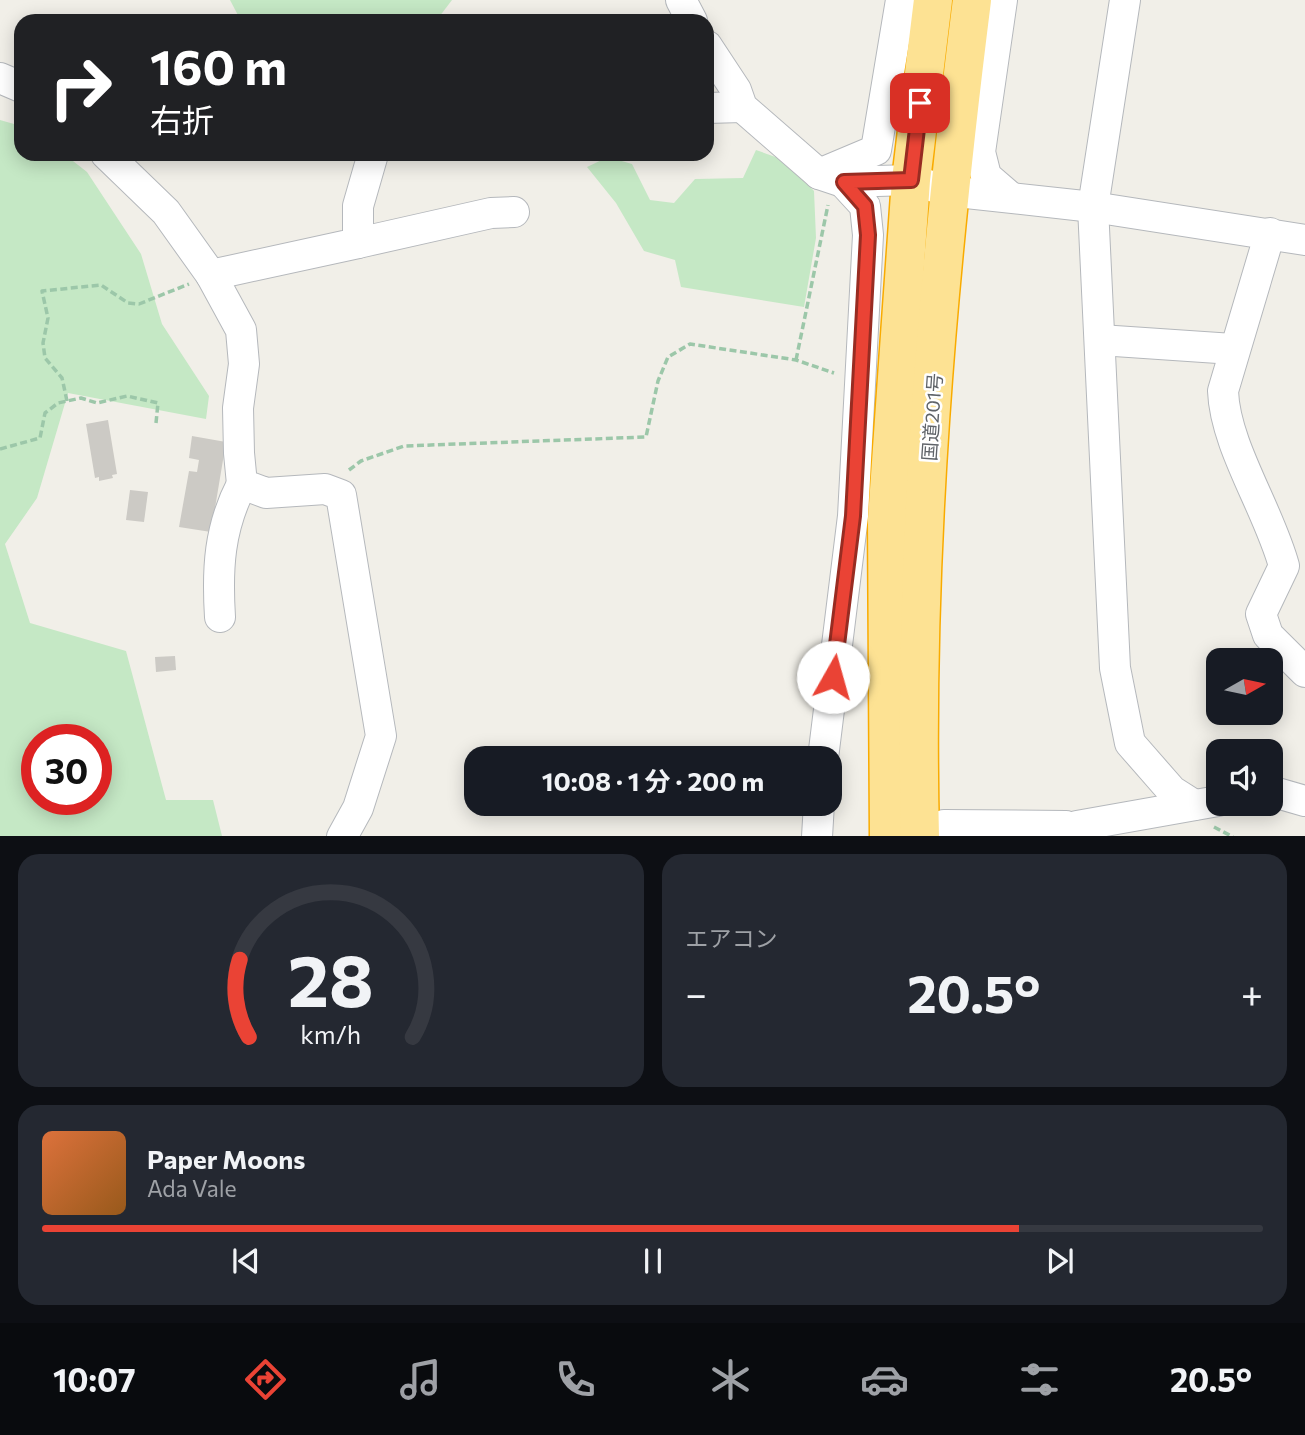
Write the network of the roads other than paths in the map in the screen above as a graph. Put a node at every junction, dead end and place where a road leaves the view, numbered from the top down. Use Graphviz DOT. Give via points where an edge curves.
graph roads {
  1 [pos="901,0"];
  2 [pos="933,0"];
  3 [pos="972,0"];
  4 [pos="1002,0"];
  5 [pos="1125,0"];
  6 [pos="714,57"];
  7 [pos="742,107"];
  8 [pos="714,108"];
  9 [pos="113,161"];
  10 [pos="371,161"];
  11 [pos="831,178"];
  12 [pos="911,180"];
  13 [pos="948,191"];
  14 [pos="1008,195"];
  15 [pos="1093,207"];
  16 [pos="514,212"];
  17 [pos="1270,233"];
  18 [pos="1305,240"];
  19 [pos="358,243"];
  20 [pos="211,275"];
  21 [pos="1100,340"];
  22 [pos="1233,349"];
  23 [pos="242,484"];
  24 [pos="887,519"];
  25 [pos="220,617"];
  26 [pos="1305,672"];
  27 [pos="824,746"];
  28 [pos="1283,795"];
  29 [pos="1305,801"];
  30 [pos="1206,803"];
  31 [pos="818,816"];
  32 [pos="1077,832"];
  33 [pos="936,833"];
  34 [pos="342,836"];
  35 [pos="817,836"];
  36 [pos="869,836"];
  37 [pos="889,836"];
  38 [pos="1044,836"];
  1 -- 11 [label="street" via="876,150"];
  2 -- 12 [label="highway, 国道201号"];
  3 -- 13 [label="highway, 国道201号"];
  4 -- 14 [label="street" via="980,152 986,176"];
  5 -- 15 [label="street"];
  6 -- 7 [label="street"];
  7 -- 8 [label="street"];
  7 -- 11 [label="street"];
  9 -- 20 [label="street" via="166,212"];
  10 -- 19 [label="street" via="359,206"];
  11 -- 12 [label="street"];
  11 -- 27 [label="street" via="865,206 867,216 853,516"];
  12 -- 13 [label="street"];
  12 -- 24 [label="highway, 国道201号"];
  13 -- 14 [label="street"];
  13 -- 33 [label="highway, 国道201号" via="923,545 935,631"];
  14 -- 15 [label="street"];
  15 -- 17 [label="street"];
  15 -- 21 [label="street"];
  16 -- 19 [label="street" via="491,213"];
  17 -- 18 [label="street"];
  17 -- 22 [label="street"];
  19 -- 20 [label="street"];
  20 -- 23 [label="street" via="241,330 244,364 238,419"];
  21 -- 22 [label="street"];
  21 -- 30 [label="street" via="1115,668 1130,744 1172,791"];
  22 -- 26 [label="street" via="1223,414 1284,566 1261,614 1268,635"];
  23 -- 25 [label="street" via="221,536 217,573"];
  23 -- 34 [label="street" via="266,493 326,489 341,495 381,736 358,808"];
  24 -- 36 [label="highway" via="874,581"];
  24 -- 37 [label="highway, 国道201号"];
  28 -- 29 [label="street"];
  30 -- 32 [label="street"];
  31 -- 35 [label="street"];
  32 -- 33 [label="street"];
  32 -- 38 [label="street"];
}
